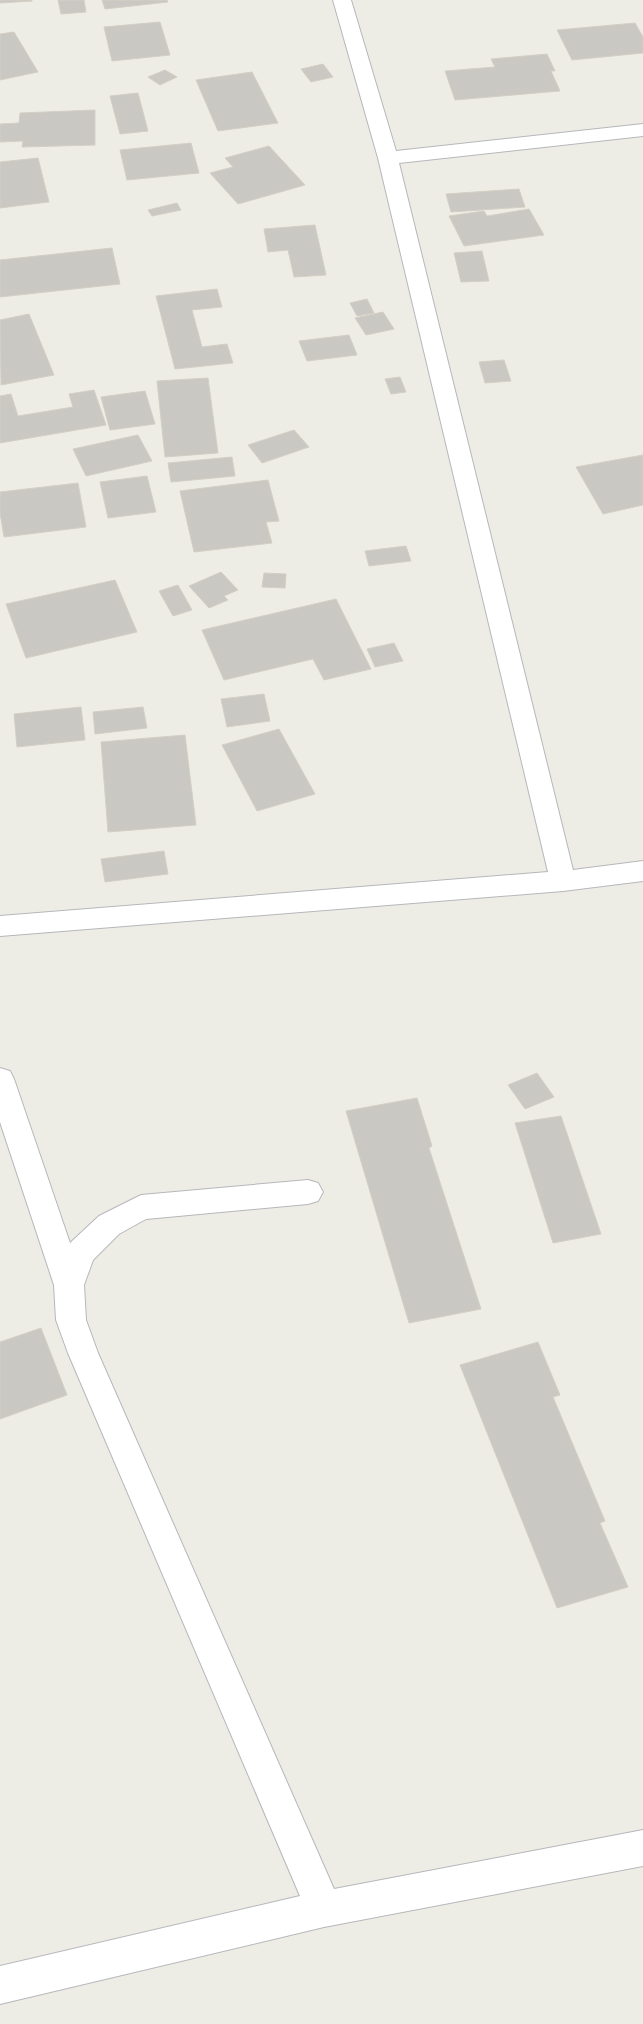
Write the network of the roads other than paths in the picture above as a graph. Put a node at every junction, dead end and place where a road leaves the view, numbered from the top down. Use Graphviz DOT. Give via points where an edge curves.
graph roads {
  1 [pos="342,0"];
  2 [pos="643,130"];
  3 [pos="388,158"];
  4 [pos="643,871"];
  5 [pos="563,881"];
  6 [pos="0,926"];
  7 [pos="0,1079"];
  8 [pos="308,1192"];
  9 [pos="69,1285"];
  10 [pos="643,1848"];
  11 [pos="324,1909"];
  12 [pos="0,1985"];
  1 -- 3 [label="street"];
  2 -- 3 [label="street"];
  3 -- 5 [label="street"];
  4 -- 5 [label="street"];
  5 -- 6 [label="street"];
  7 -- 9 [label="street"];
  8 -- 9 [label="street" via="142,1208 109,1226 80,1253"];
  9 -- 11 [label="street" via="71,1320 83,1353"];
  10 -- 11 [label="street"];
  11 -- 12 [label="street"];
}
